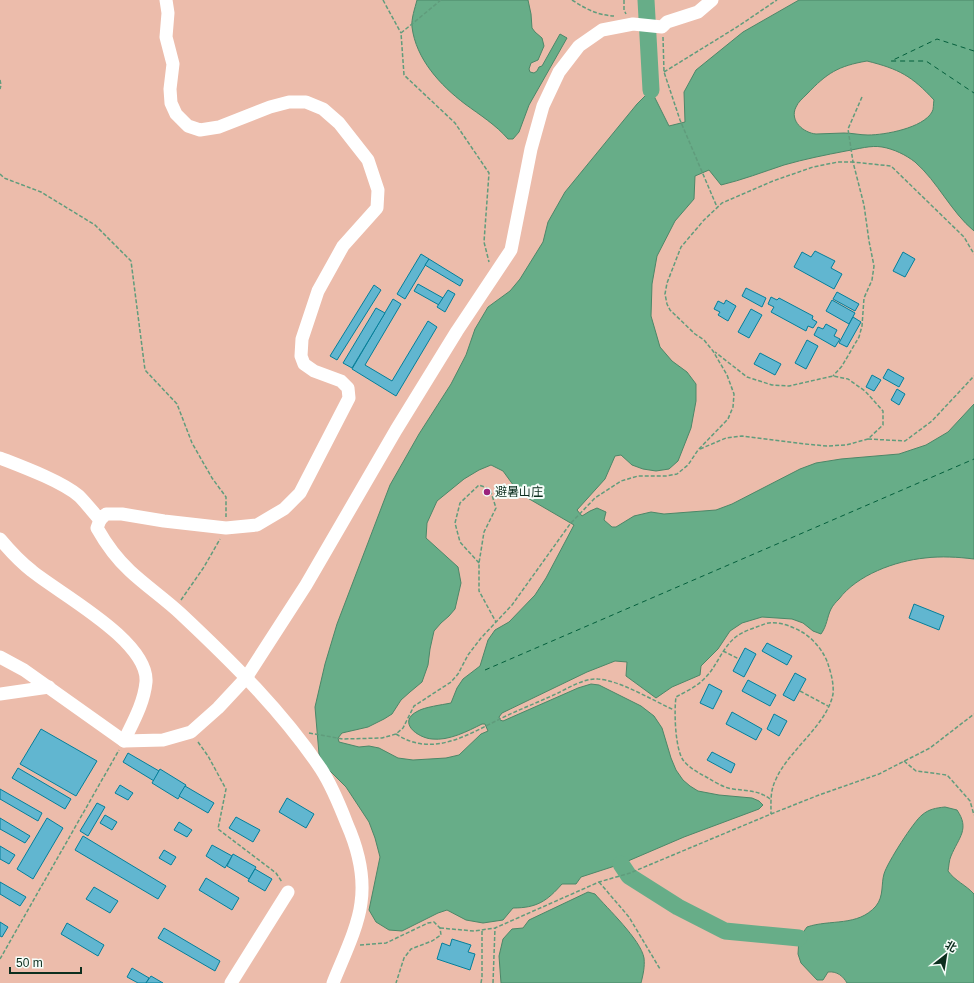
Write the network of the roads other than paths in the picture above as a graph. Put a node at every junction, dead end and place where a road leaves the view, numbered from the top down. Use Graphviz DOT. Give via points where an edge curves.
graph roads {
  1 [pos="166,0"];
  2 [pos="712,0"];
  3 [pos="2,462"];
  4 [pos="100,520"];
  5 [pos="0,539"];
  6 [pos="0,656"];
  7 [pos="246,678"];
  8 [pos="48,687"];
  9 [pos="0,694"];
  10 [pos="124,741"];
  11 [pos="288,892"];
  12 [pos="231,983"];
  13 [pos="333,983"];
  1 -- 4 [label="lane" via="166,37 173,64 171,103 176,114 188,126 200,130 219,127 289,102 306,102 323,109 339,123 368,160 378,190 377,208 343,246 318,292 302,339 301,356 304,364 314,371 341,381 348,388 349,398 300,493 284,509 257,525 226,528 122,514 106,514"];
  2 -- 7 [label="lane" via="698,12 654,26 632,24 602,30 578,46 559,72 543,106 531,149 512,250 457,331 306,585"];
  3 -- 4 [label="lane" via="29,469 58,483 78,496"];
  4 -- 7 [label="lane" via="97,528 107,545 130,571 174,608"];
  5 -- 10 [label="lane" via="14,557 116,631 133,650 144,668 146,681 142,704"];
  6 -- 8 [label="lane"];
  7 -- 10 [label="lane" via="191,732 163,740"];
  7 -- 13 [label="lane" via="291,730 321,770 340,806 355,844 362,873 361,904"];
  8 -- 9 [label="lane"];
  8 -- 10 [label="lane"];
  11 -- 12 [label="lane"];
}
